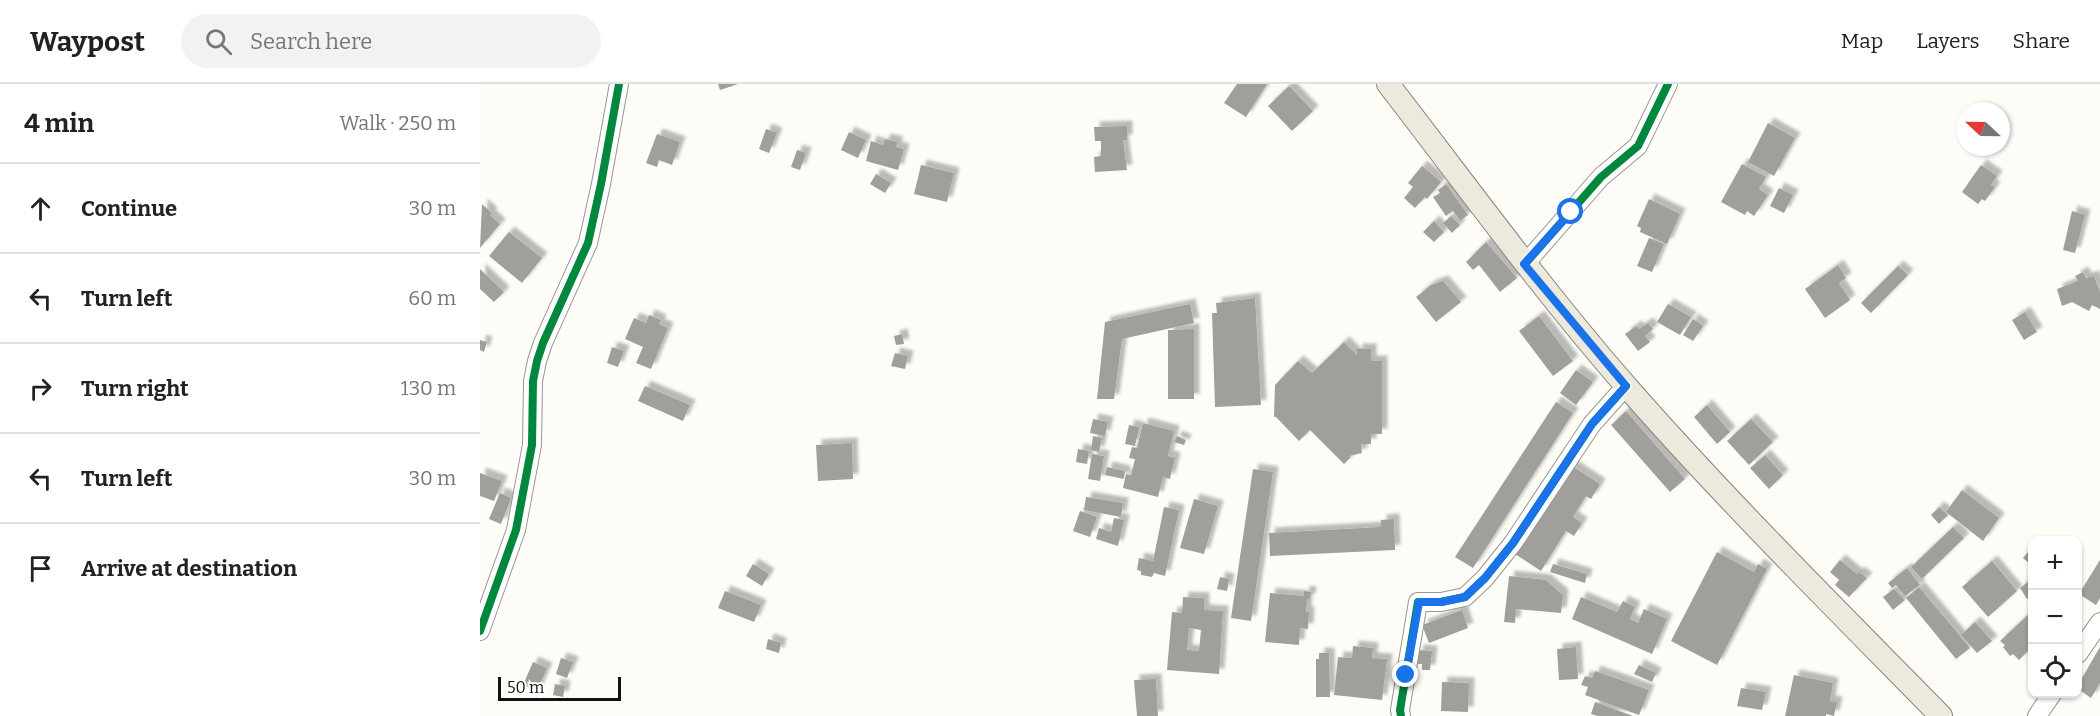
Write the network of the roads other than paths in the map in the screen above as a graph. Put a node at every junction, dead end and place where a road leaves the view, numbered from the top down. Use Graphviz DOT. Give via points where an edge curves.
graph roads {
  1 [pos="620,84"];
  2 [pos="1388,84"];
  3 [pos="1668,84"];
  4 [pos="1524,264"];
  5 [pos="1626,386"];
  6 [pos="2100,622"];
  7 [pos="480,632"];
  8 [pos="2082,648"];
  9 [pos="2049,698"];
  10 [pos="1401,716"];
  11 [pos="1941,716"];
  12 [pos="2037,716"];
  1 -- 7 [label="street" via="588,243 537,361 532,445 516,530"];
  2 -- 4 [label="main road"];
  3 -- 4 [label="street" via="1638,146 1601,177"];
  4 -- 5 [label="main road"];
  5 -- 10 [label="street" via="1592,424 1513,543 1485,578 1465,597 1419,602"];
  5 -- 11 [label="main road" via="1726,497"];
  6 -- 8 [label="street"];
  9 -- 12 [label="street"];
}
